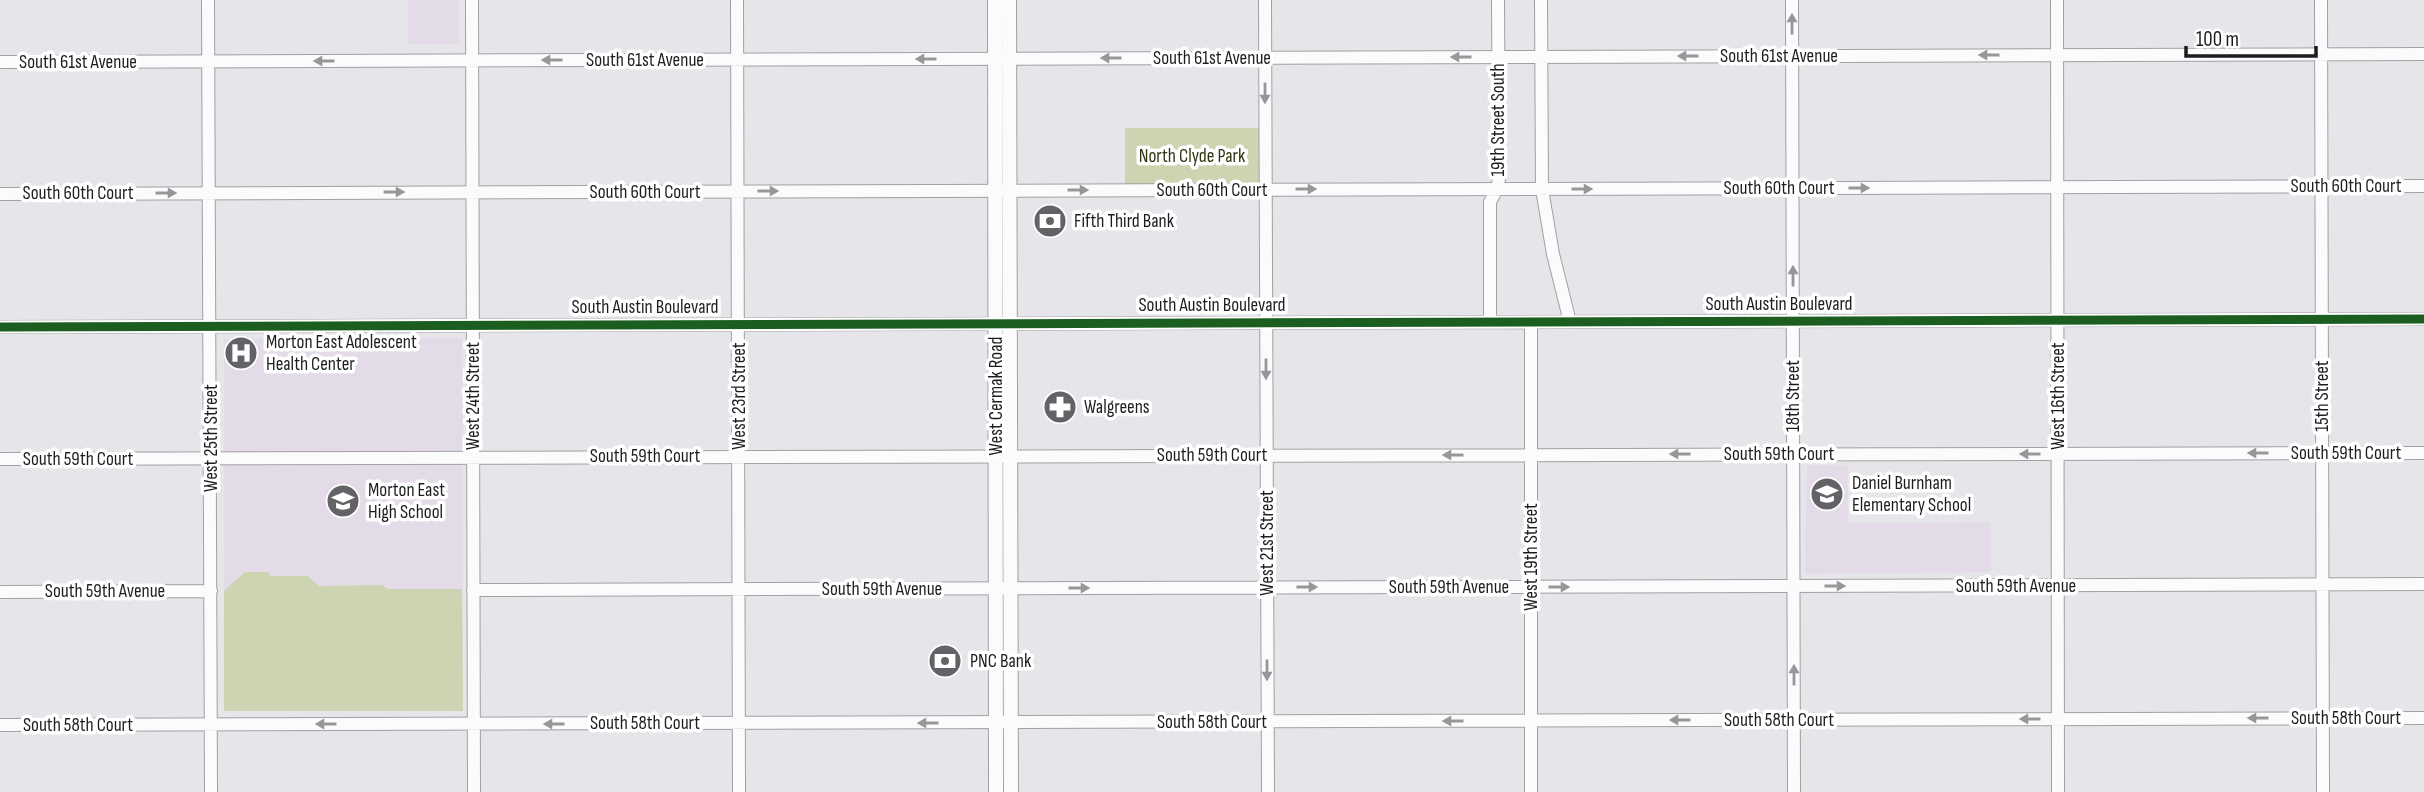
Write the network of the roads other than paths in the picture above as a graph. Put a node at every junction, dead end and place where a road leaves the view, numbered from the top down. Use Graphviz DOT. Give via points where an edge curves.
graph roads {
  1 [pos="208,0"];
  2 [pos="472,0"];
  3 [pos="737,0"];
  4 [pos="995,0"];
  5 [pos="1009,0"];
  6 [pos="1265,0"];
  7 [pos="1498,0"];
  8 [pos="1541,0"];
  9 [pos="1792,0"];
  10 [pos="2057,0"];
  11 [pos="2321,0"];
  12 [pos="2321,54"];
  13 [pos="2424,54"];
  14 [pos="2058,55"];
  15 [pos="1792,56"];
  16 [pos="1498,57"];
  17 [pos="1542,57"];
  18 [pos="1265,58"];
  19 [pos="1002,59"];
  20 [pos="737,60"];
  21 [pos="472,61"];
  22 [pos="0,62"];
  23 [pos="208,62"];
  24 [pos="2322,186"];
  25 [pos="2424,186"];
  26 [pos="2058,187"];
  27 [pos="1793,188"];
  28 [pos="1497,189"];
  29 [pos="1542,189"];
  30 [pos="1002,190"];
  31 [pos="1266,190"];
  32 [pos="738,191"];
  33 [pos="472,192"];
  34 [pos="209,193"];
  35 [pos="0,194"];
  36 [pos="2322,319"];
  37 [pos="2424,319"];
  38 [pos="2058,320"];
  39 [pos="1793,321"];
  40 [pos="1490,322"];
  41 [pos="1531,322"];
  42 [pos="1570,322"];
  43 [pos="1266,323"];
  44 [pos="738,324"];
  45 [pos="1003,324"];
  46 [pos="472,325"];
  47 [pos="210,326"];
  48 [pos="0,327"];
  49 [pos="2322,453"];
  50 [pos="2424,453"];
  51 [pos="1793,454"];
  52 [pos="2058,454"];
  53 [pos="1267,455"];
  54 [pos="1530,455"];
  55 [pos="739,456"];
  56 [pos="1003,456"];
  57 [pos="473,457"];
  58 [pos="211,458"];
  59 [pos="0,459"];
  60 [pos="2424,584"];
  61 [pos="2058,585"];
  62 [pos="2322,585"];
  63 [pos="1793,586"];
  64 [pos="1267,587"];
  65 [pos="1531,587"];
  66 [pos="1003,588"];
  67 [pos="739,589"];
  68 [pos="473,590"];
  69 [pos="211,591"];
  70 [pos="0,592"];
  71 [pos="2323,718"];
  72 [pos="2424,718"];
  73 [pos="2058,719"];
  74 [pos="1794,720"];
  75 [pos="1531,721"];
  76 [pos="1004,722"];
  77 [pos="1268,722"];
  78 [pos="739,723"];
  79 [pos="474,724"];
  80 [pos="0,725"];
  81 [pos="211,725"];
  82 [pos="211,792"];
  83 [pos="474,792"];
  84 [pos="739,792"];
  85 [pos="996,792"];
  86 [pos="1011,792"];
  87 [pos="1268,792"];
  88 [pos="1531,792"];
  89 [pos="1794,792"];
  90 [pos="2058,792"];
  91 [pos="2323,792"];
  1 -- 23 [label="street, West 25th Street"];
  2 -- 21 [label="street, West 24th Street"];
  3 -- 20 [label="street, West 23rd Street"];
  4 -- 19 [label="main road, West Cermak Road"];
  5 -- 19 [label="main road, West Cermak Road"];
  6 -- 18 [label="street, West 21st Street"];
  7 -- 16 [label="street, 19th Street South"];
  8 -- 17 [label="street"];
  15 -- 9 [label="street, 18th Street, one-way"];
  10 -- 14 [label="street, West 16th Street"];
  11 -- 12 [label="street, 15th Street"];
  12 -- 13 [label="street, South 61st Avenue"];
  12 -- 14 [label="street, South 61st Avenue"];
  12 -- 24 [label="street, 15th Street"];
  14 -- 15 [label="street, South 61st Avenue, one-way"];
  14 -- 26 [label="street, West 16th Street"];
  15 -- 17 [label="street, South 61st Avenue, one-way"];
  15 -- 27 [label="street, 18th Street"];
  16 -- 17 [label="street, South 61st Avenue"];
  16 -- 18 [label="street, South 61st Avenue, one-way"];
  16 -- 28 [label="street, 19th Street South"];
  17 -- 29 [label="street"];
  18 -- 19 [label="street, South 61st Avenue, one-way"];
  18 -- 31 [label="street, West 21st Street, one-way"];
  19 -- 20 [label="street, South 61st Avenue, one-way"];
  19 -- 30 [label="main road, West Cermak Road"];
  20 -- 21 [label="street, South 61st Avenue, one-way"];
  20 -- 32 [label="street, West 23rd Street"];
  21 -- 23 [label="street, South 61st Avenue, one-way"];
  21 -- 33 [label="street, West 24th Street"];
  22 -- 23 [label="street, South 61st Avenue"];
  23 -- 34 [label="street, West 25th Street"];
  24 -- 25 [label="street, South 60th Court"];
  24 -- 26 [label="street, South 60th Court"];
  24 -- 36 [label="street, 15th Street"];
  27 -- 26 [label="street, South 60th Court, one-way"];
  26 -- 38 [label="street, West 16th Street"];
  29 -- 27 [label="street, South 60th Court, one-way"];
  39 -- 27 [label="street, 18th Street, one-way"];
  28 -- 29 [label="street, South 60th Court"];
  31 -- 28 [label="street, South 60th Court, one-way"];
  28 -- 40 [label="street, 19th Street South" via="1490,202"];
  29 -- 42 [label="street"];
  30 -- 31 [label="street, South 60th Court, one-way"];
  32 -- 30 [label="street, South 60th Court, one-way"];
  30 -- 45 [label="main road, West Cermak Road"];
  31 -- 43 [label="street, West 21st Street"];
  32 -- 33 [label="street, South 60th Court"];
  32 -- 44 [label="street, West 23rd Street"];
  34 -- 33 [label="street, South 60th Court, one-way"];
  33 -- 46 [label="street, West 24th Street"];
  35 -- 34 [label="street, South 60th Court, one-way"];
  34 -- 47 [label="street, West 25th Street"];
  36 -- 37 [label="street, South Austin Boulevard"];
  36 -- 38 [label="street, South Austin Boulevard"];
  36 -- 49 [label="street, 15th Street"];
  38 -- 39 [label="street, South Austin Boulevard"];
  38 -- 52 [label="street, West 16th Street"];
  39 -- 42 [label="street, South Austin Boulevard"];
  39 -- 51 [label="street, 18th Street"];
  40 -- 41 [label="street, South Austin Boulevard"];
  40 -- 43 [label="street, South Austin Boulevard"];
  41 -- 42 [label="street, South Austin Boulevard"];
  41 -- 54 [label="street, West 19th Street"];
  43 -- 45 [label="street, South Austin Boulevard"];
  43 -- 53 [label="street, West 21st Street, one-way"];
  44 -- 45 [label="street, South Austin Boulevard"];
  44 -- 46 [label="street, South Austin Boulevard"];
  44 -- 55 [label="street, West 23rd Street"];
  45 -- 56 [label="main road, West Cermak Road"];
  46 -- 47 [label="street, South Austin Boulevard"];
  46 -- 57 [label="street, West 24th Street"];
  47 -- 48 [label="street, South Austin Boulevard"];
  47 -- 58 [label="street, West 25th Street"];
  49 -- 50 [label="street, South 59th Court"];
  49 -- 52 [label="street, South 59th Court, one-way"];
  49 -- 62 [label="street, 15th Street"];
  52 -- 51 [label="street, South 59th Court, one-way"];
  51 -- 54 [label="street, South 59th Court, one-way"];
  51 -- 63 [label="street, 18th Street"];
  52 -- 61 [label="street, West 16th Street"];
  54 -- 53 [label="street, South 59th Court, one-way"];
  53 -- 56 [label="street, South 59th Court"];
  53 -- 64 [label="street, West 21st Street"];
  54 -- 65 [label="street, West 19th Street"];
  55 -- 56 [label="street, South 59th Court"];
  55 -- 57 [label="street, South 59th Court"];
  55 -- 67 [label="street, West 23rd Street"];
  56 -- 66 [label="main road, West Cermak Road"];
  57 -- 58 [label="street, South 59th Court"];
  57 -- 68 [label="street, West 24th Street"];
  58 -- 59 [label="street, South 59th Court"];
  58 -- 69 [label="street, West 25th Street"];
  60 -- 62 [label="street, South 59th Avenue"];
  61 -- 62 [label="street, South 59th Avenue"];
  63 -- 61 [label="street, South 59th Avenue, one-way"];
  61 -- 73 [label="street, West 16th Street"];
  62 -- 71 [label="street, 15th Street"];
  65 -- 63 [label="street, South 59th Avenue, one-way"];
  74 -- 63 [label="street, 18th Street, one-way"];
  64 -- 65 [label="street, South 59th Avenue, one-way"];
  66 -- 64 [label="street, South 59th Avenue, one-way"];
  64 -- 77 [label="street, West 21st Street, one-way"];
  65 -- 75 [label="street, West 19th Street"];
  66 -- 67 [label="street, South 59th Avenue"];
  66 -- 76 [label="main road, West Cermak Road"];
  67 -- 68 [label="street, South 59th Avenue"];
  67 -- 78 [label="street, West 23rd Street"];
  68 -- 79 [label="street, West 24th Street"];
  69 -- 70 [label="street, South 59th Avenue"];
  69 -- 81 [label="street, West 25th Street"];
  71 -- 72 [label="street, South 58th Court"];
  71 -- 73 [label="street, South 58th Court, one-way"];
  71 -- 91 [label="street, 15th Street"];
  73 -- 74 [label="street, South 58th Court, one-way"];
  73 -- 90 [label="street, West 16th Street"];
  74 -- 75 [label="street, South 58th Court, one-way"];
  74 -- 89 [label="street, 18th Street"];
  75 -- 77 [label="street, South 58th Court, one-way"];
  75 -- 88 [label="street, West 19th Street"];
  76 -- 77 [label="street, South 58th Court"];
  76 -- 78 [label="street, South 58th Court, one-way"];
  76 -- 85 [label="main road, West Cermak Road"];
  76 -- 86 [label="main road, West Cermak Road"];
  77 -- 87 [label="street, West 21st Street"];
  78 -- 79 [label="street, South 58th Court, one-way"];
  78 -- 84 [label="street, West 23rd Street"];
  79 -- 81 [label="street, South 58th Court, one-way"];
  79 -- 83 [label="street, West 24th Street"];
  80 -- 81 [label="street, South 58th Court"];
  81 -- 82 [label="street, West 25th Street"];
}
